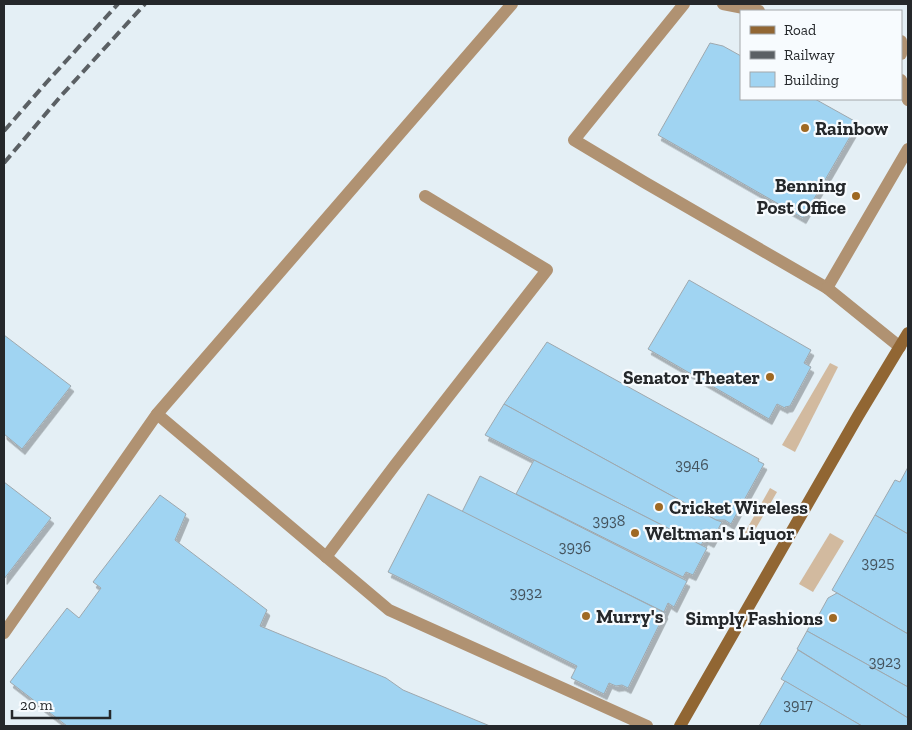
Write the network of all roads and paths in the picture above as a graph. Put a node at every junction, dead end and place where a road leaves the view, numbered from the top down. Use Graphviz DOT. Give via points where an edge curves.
graph roads {
  1 [pos="512,4"];
  2 [pos="684,4"];
  3 [pos="723,4"];
  4 [pos="754,10"];
  5 [pos="902,83"];
  6 [pos="908,100"];
  7 [pos="908,149"];
  8 [pos="425,196"];
  9 [pos="827,288"];
  10 [pos="908,333"];
  11 [pos="900,347"];
  12 [pos="157,414"];
  13 [pos="326,557"];
  14 [pos="4,633"];
  15 [pos="647,726"];
  16 [pos="680,726"];
  1 -- 12 [label="lane"];
  2 -- 9 [label="lane" via="574,140"];
  3 -- 4 [label="lane"];
  5 -- 6 [label="lane"];
  7 -- 9 [label="lane"];
  8 -- 13 [label="lane" via="546,270"];
  9 -- 11 [label="lane"];
  10 -- 11 [label="main road"];
  11 -- 16 [label="main road"];
  12 -- 13 [label="lane"];
  12 -- 14 [label="lane"];
  13 -- 15 [label="lane" via="389,610"];
}
